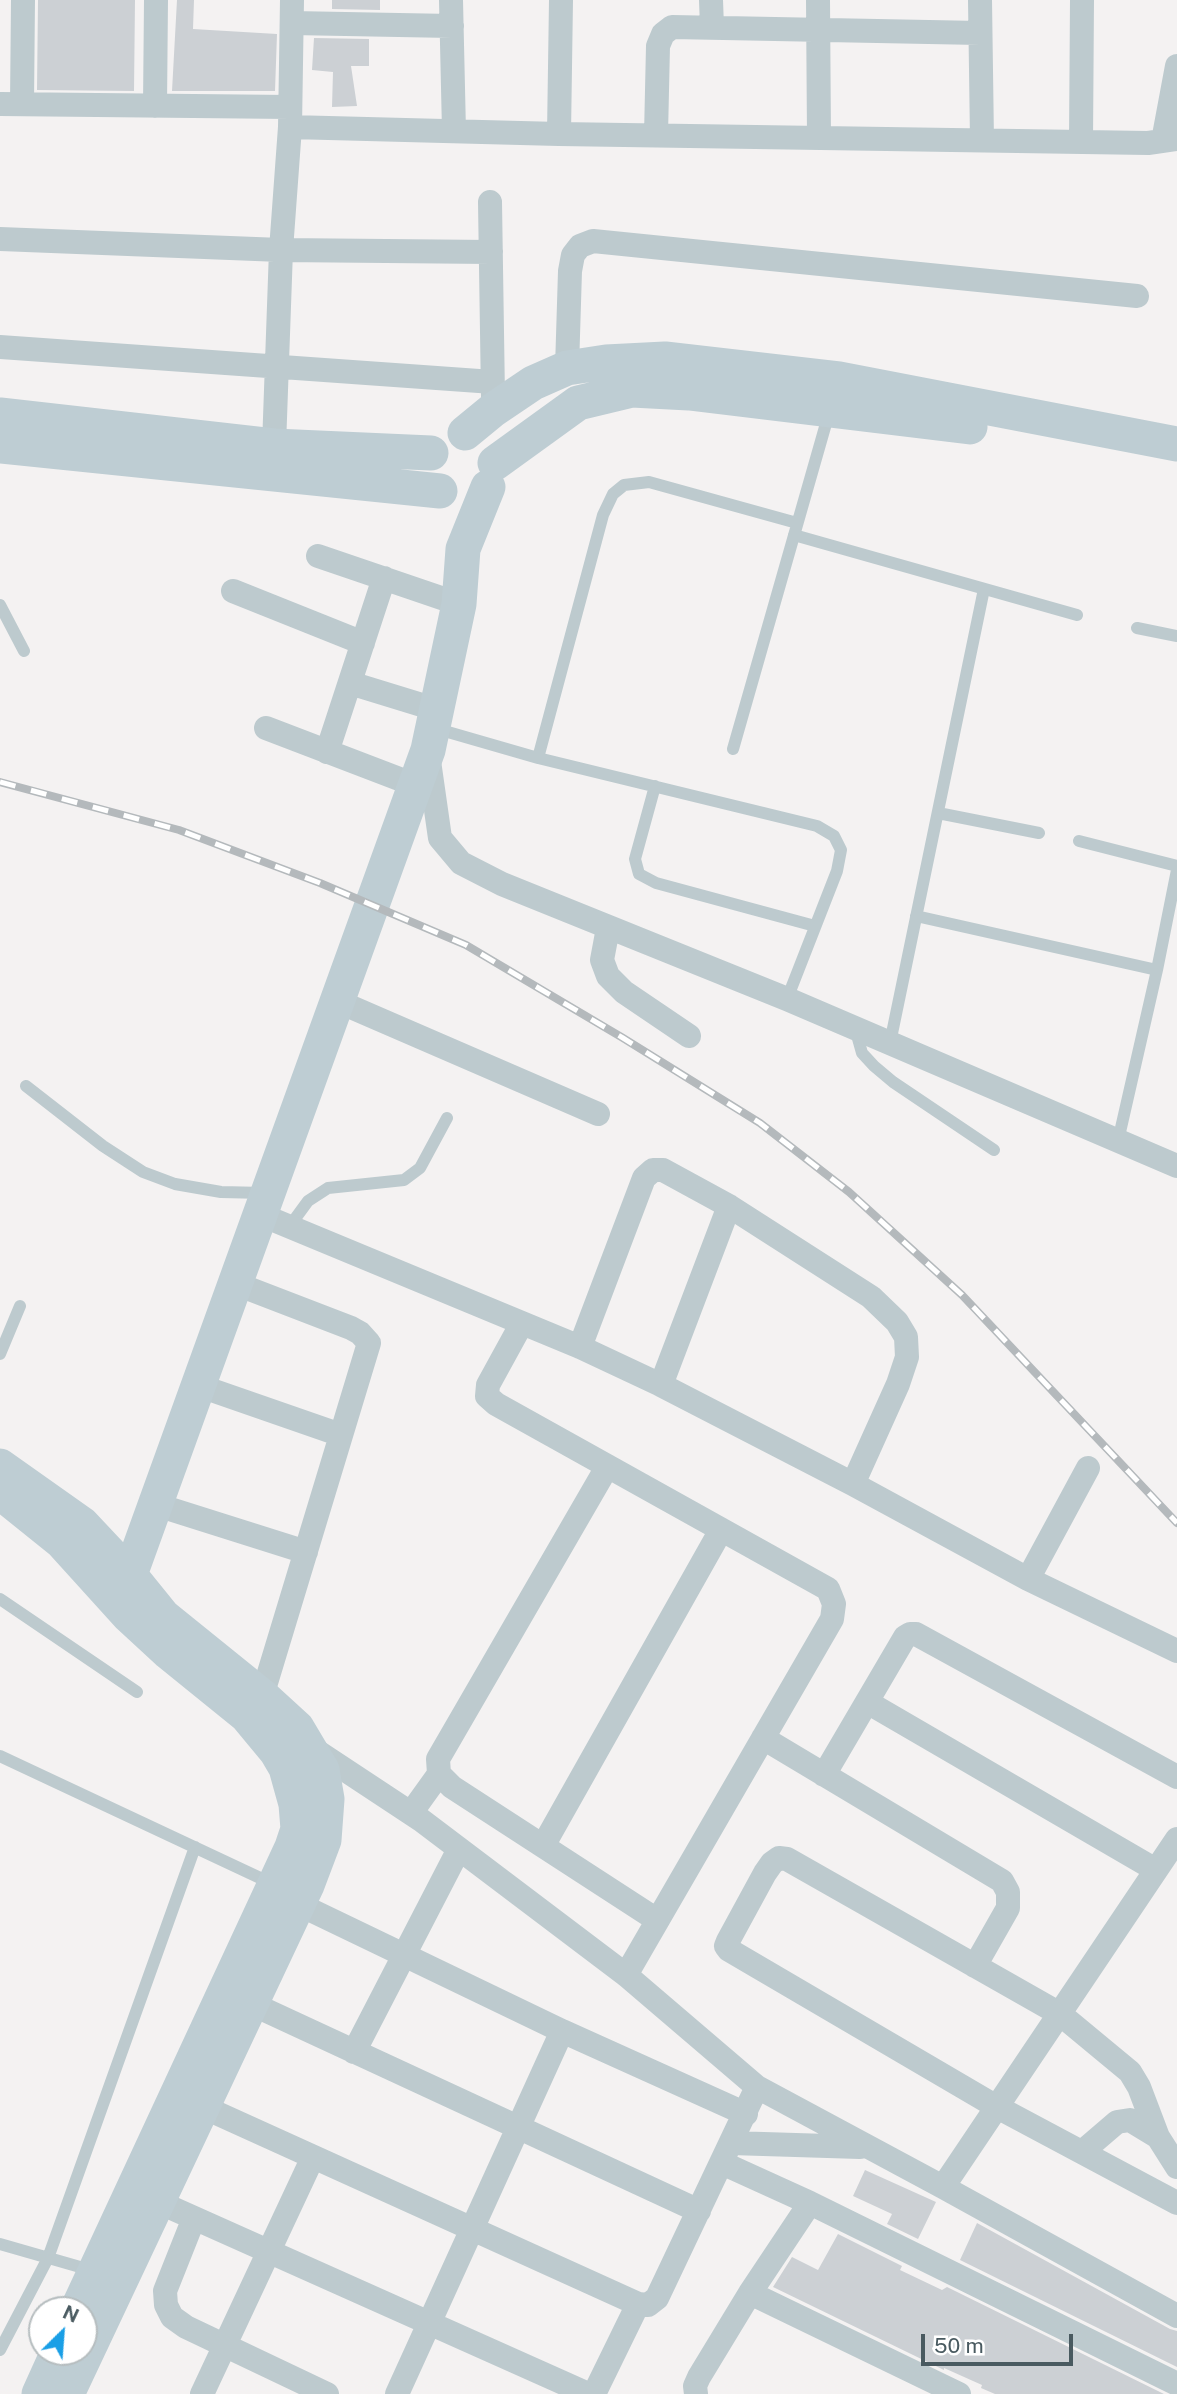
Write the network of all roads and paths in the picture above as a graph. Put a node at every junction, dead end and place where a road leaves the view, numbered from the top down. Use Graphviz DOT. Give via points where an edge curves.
graph roads {
  1 [pos="23,0"];
  2 [pos="156,0"];
  3 [pos="452,0"];
  4 [pos="561,0"];
  5 [pos="711,0"];
  6 [pos="818,0"];
  7 [pos="980,0"];
  8 [pos="1082,0"];
  9 [pos="292,11"];
  10 [pos="452,26"];
  11 [pos="712,27"];
  12 [pos="818,29"];
  13 [pos="981,33"];
  14 [pos="1177,66"];
  15 [pos="11,104"];
  16 [pos="155,106"];
  17 [pos="290,117"];
  18 [pos="454,131"];
  19 [pos="559,134"];
  20 [pos="656,135"];
  21 [pos="818,138"];
  22 [pos="982,140"];
  23 [pos="1170,140"];
  24 [pos="1081,142"];
  25 [pos="490,202"];
  26 [pos="0,239"];
  27 [pos="281,250"];
  28 [pos="491,252"];
  29 [pos="1137,296"];
  30 [pos="0,347"];
  31 [pos="275,366"];
  32 [pos="567,368"];
  33 [pos="835,394"];
  34 [pos="493,396"];
  35 [pos="0,415"];
  36 [pos="465,433"];
  37 [pos="1177,444"];
  38 [pos="0,446"];
  39 [pos="274,446"];
  40 [pos="431,453"];
  41 [pos="1177,465"];
  42 [pos="491,475"];
  43 [pos="445,494"];
  44 [pos="796,529"];
  45 [pos="463,549"];
  46 [pos="318,555"];
  47 [pos="384,578"];
  48 [pos="984,589"];
  49 [pos="233,591"];
  50 [pos="458,604"];
  51 [pos="0,605"];
  52 [pos="1077,615"];
  53 [pos="1137,628"];
  54 [pos="1177,636"];
  55 [pos="363,643"];
  56 [pos="24,651"];
  57 [pos="350,683"];
  58 [pos="266,728"];
  59 [pos="433,729"];
  60 [pos="733,749"];
  61 [pos="327,752"];
  62 [pos="538,758"];
  63 [pos="415,785"];
  64 [pos="654,786"];
  65 [pos="938,813"];
  66 [pos="1039,834"];
  67 [pos="1079,841"];
  68 [pos="1177,868"];
  69 [pos="916,916"];
  70 [pos="815,926"];
  71 [pos="608,928"];
  72 [pos="1157,970"];
  73 [pos="787,999"];
  74 [pos="337,1001"];
  75 [pos="855,1028"];
  76 [pos="689,1036"];
  77 [pos="890,1043"];
  78 [pos="26,1086"];
  79 [pos="598,1114"];
  80 [pos="447,1118"];
  81 [pos="1118,1141"];
  82 [pos="994,1150"];
  83 [pos="1177,1166"];
  84 [pos="729,1206"];
  85 [pos="271,1212"];
  86 [pos="234,1283"];
  87 [pos="20,1306"];
  88 [pos="522,1323"];
  89 [pos="580,1347"];
  90 [pos="0,1354"];
  91 [pos="197,1385"];
  92 [pos="660,1385"];
  93 [pos="341,1435"];
  94 [pos="0,1466"];
  95 [pos="607,1467"];
  96 [pos="1088,1468"];
  97 [pos="853,1485"];
  98 [pos="0,1492"];
  99 [pos="154,1504"];
  100 [pos="722,1530"];
  101 [pos="306,1552"];
  102 [pos="1028,1579"];
  103 [pos="124,1590"];
  104 [pos="0,1599"];
  105 [pos="1177,1651"];
  106 [pos="137,1692"];
  107 [pos="262,1696"];
  108 [pos="867,1702"];
  109 [pos="263,1733"];
  110 [pos="763,1738"];
  111 [pos="309,1746"];
  112 [pos="0,1756"];
  113 [pos="439,1774"];
  114 [pos="824,1775"];
  115 [pos="1177,1777"];
  116 [pos="411,1813"];
  117 [pos="1177,1839"];
  118 [pos="543,1846"];
  119 [pos="195,1847"];
  120 [pos="459,1849"];
  121 [pos="1156,1870"];
  122 [pos="286,1894"];
  123 [pos="657,1920"];
  124 [pos="405,1954"];
  125 [pos="975,1966"];
  126 [pos="626,1975"];
  127 [pos="251,2004"];
  128 [pos="1059,2014"];
  129 [pos="562,2031"];
  130 [pos="354,2052"];
  131 [pos="758,2087"];
  132 [pos="201,2106"];
  133 [pos="998,2107"];
  134 [pos="746,2114"];
  135 [pos="518,2128"];
  136 [pos="1158,2137"];
  137 [pos="867,2147"];
  138 [pos="1083,2152"];
  139 [pos="727,2153"];
  140 [pos="313,2157"];
  141 [pos="1177,2167"];
  142 [pos="943,2187"];
  143 [pos="156,2201"];
  144 [pos="810,2203"];
  145 [pos="1177,2203"];
  146 [pos="699,2211"];
  147 [pos="194,2218"];
  148 [pos="472,2229"];
  149 [pos="0,2244"];
  150 [pos="267,2251"];
  151 [pos="48,2258"];
  152 [pos="94,2272"];
  153 [pos="750,2293"];
  154 [pos="83,2296"];
  155 [pos="638,2304"];
  156 [pos="1177,2316"];
  157 [pos="429,2323"];
  158 [pos="225,2346"];
  159 [pos="0,2350"];
  160 [pos="52,2366"];
  161 [pos="1177,2384"];
  162 [pos="39,2394"];
  163 [pos="67,2394"];
  164 [pos="202,2394"];
  165 [pos="327,2394"];
  166 [pos="397,2394"];
  167 [pos="588,2394"];
  168 [pos="594,2394"];
  169 [pos="696,2394"];
  170 [pos="959,2394"];
  1 -- 15 [label="street"];
  2 -- 16 [label="street"];
  3 -- 10 [label="street"];
  4 -- 19 [label="street"];
  5 -- 11 [label="street"];
  6 -- 12 [label="street"];
  7 -- 13 [label="street"];
  8 -- 24 [label="street"];
  9 -- 10 [label="street"];
  9 -- 17 [label="street"];
  10 -- 18 [label="street"];
  11 -- 12 [label="street"];
  11 -- 20 [label="street" via="672,27 663,34 658,46"];
  12 -- 13 [label="street"];
  12 -- 21 [label="street"];
  13 -- 22 [label="street"];
  14 -- 23 [label="street"];
  15 -- 16 [label="street"];
  16 -- 17 [label="street"];
  17 -- 18 [label="street"];
  17 -- 27 [label="street"];
  18 -- 19 [label="street"];
  19 -- 20 [label="street"];
  20 -- 21 [label="street"];
  21 -- 22 [label="street"];
  22 -- 24 [label="street"];
  23 -- 24 [label="street"];
  25 -- 28 [label="street"];
  26 -- 27 [label="street"];
  27 -- 28 [label="street"];
  27 -- 31 [label="street"];
  28 -- 34 [label="street"];
  29 -- 32 [label="street" via="593,241 580,246 573,256"];
  30 -- 31 [label="street"];
  31 -- 34 [label="street"];
  31 -- 39 [label="street"];
  32 -- 33 [label="main road" via="665,359"];
  32 -- 34 [label="main road"];
  33 -- 37 [label="main road"];
  33 -- 41 [label="main road" via="956,424"];
  33 -- 42 [label="main road" via="632,390 578,403"];
  33 -- 44 [label="lane"];
  34 -- 36 [label="main road"];
  35 -- 39 [label="main road"];
  36 -- 40 [label="main road" via="444,437"];
  36 -- 42 [label="main road" via="491,448"];
  38 -- 43 [label="main road"];
  39 -- 40 [label="main road"];
  40 -- 43 [label="main road" via="429,474"];
  42 -- 43 [label="main road" via="480,494 460,499"];
  42 -- 45 [label="main road"];
  43 -- 45 [label="main road"];
  44 -- 48 [label="lane"];
  44 -- 60 [label="lane"];
  44 -- 62 [label="lane" via="649,482 624,485 613,494 603,515"];
  45 -- 50 [label="main road"];
  46 -- 47 [label="street"];
  47 -- 50 [label="street"];
  47 -- 55 [label="street"];
  48 -- 52 [label="lane"];
  48 -- 65 [label="lane"];
  49 -- 55 [label="street"];
  50 -- 59 [label="main road"];
  51 -- 56 [label="lane"];
  53 -- 54 [label="lane"];
  55 -- 57 [label="street"];
  57 -- 59 [label="street"];
  57 -- 61 [label="street"];
  58 -- 61 [label="street"];
  59 -- 62 [label="lane"];
  59 -- 63 [label="main road"];
  59 -- 71 [label="street" via="440,838 461,863"];
  61 -- 63 [label="street"];
  62 -- 64 [label="lane"];
  63 -- 74 [label="main road"];
  64 -- 70 [label="lane" via="635,859 639,874 656,883"];
  64 -- 70 [label="lane" via="817,827 834,836 841,850 837,871"];
  65 -- 66 [label="lane"];
  65 -- 69 [label="lane"];
  67 -- 68 [label="lane"];
  68 -- 72 [label="lane"];
  69 -- 72 [label="lane"];
  69 -- 77 [label="lane"];
  70 -- 73 [label="lane"];
  71 -- 73 [label="street"];
  71 -- 76 [label="street" via="602,960 608,976"];
  72 -- 81 [label="lane"];
  73 -- 75 [label="street"];
  74 -- 79 [label="street"];
  74 -- 85 [label="main road"];
  75 -- 77 [label="street"];
  75 -- 82 [label="lane" via="862,1053 874,1066"];
  77 -- 81 [label="street"];
  78 -- 85 [label="lane" via="143,1172 221,1192"];
  80 -- 85 [label="lane" via="420,1168 404,1180 328,1188 308,1201"];
  81 -- 83 [label="street"];
  84 -- 89 [label="street" via="663,1170 653,1170 643,1178"];
  84 -- 92 [label="street"];
  84 -- 97 [label="street" via="871,1297 906,1337 907,1357 898,1384"];
  85 -- 86 [label="main road"];
  85 -- 88 [label="street"];
  86 -- 91 [label="main road"];
  86 -- 93 [label="street" via="367,1338"];
  87 -- 90 [label="lane"];
  88 -- 89 [label="street"];
  88 -- 95 [label="street" via="488,1385 487,1396"];
  89 -- 92 [label="street"];
  91 -- 93 [label="street"];
  91 -- 99 [label="main road"];
  92 -- 97 [label="street"];
  93 -- 101 [label="street"];
  94 -- 103 [label="main road" via="82,1524"];
  95 -- 100 [label="street"];
  95 -- 113 [label="street" via="438,1759"];
  96 -- 102 [label="street"];
  97 -- 102 [label="street"];
  98 -- 103 [label="main road"];
  99 -- 101 [label="street"];
  99 -- 103 [label="main road"];
  100 -- 110 [label="street" via="828,1589 834,1604 832,1619"];
  100 -- 118 [label="street"];
  101 -- 107 [label="street"];
  102 -- 105 [label="street"];
  103 -- 107 [label="main road"];
  103 -- 109 [label="main road" via="168,1652"];
  104 -- 106 [label="lane"];
  107 -- 111 [label="main road" via="297,1728"];
  108 -- 114 [label="street"];
  108 -- 115 [label="street" via="905,1637 916,1634"];
  108 -- 121 [label="street"];
  109 -- 111 [label="street"];
  109 -- 122 [label="main road" via="286,1769 297,1816"];
  110 -- 114 [label="street"];
  110 -- 123 [label="street"];
  111 -- 116 [label="street"];
  111 -- 122 [label="main road" via="326,1781 324,1840 320,1854"];
  112 -- 119 [label="lane"];
  113 -- 116 [label="street"];
  113 -- 118 [label="street"];
  114 -- 125 [label="street" via="1002,1881 1008,1908"];
  116 -- 120 [label="street"];
  117 -- 121 [label="street"];
  118 -- 123 [label="street"];
  119 -- 122 [label="lane"];
  119 -- 151 [label="lane"];
  120 -- 124 [label="street"];
  120 -- 126 [label="street"];
  121 -- 128 [label="street"];
  122 -- 124 [label="street"];
  122 -- 127 [label="main road"];
  122 -- 152 [label="main road"];
  123 -- 126 [label="street"];
  124 -- 129 [label="street"];
  124 -- 130 [label="street"];
  125 -- 128 [label="street"];
  125 -- 133 [label="street" via="779,1858 765,1873 726,1946"];
  126 -- 131 [label="street"];
  127 -- 130 [label="street"];
  127 -- 132 [label="main road"];
  128 -- 133 [label="street"];
  128 -- 136 [label="street" via="1130,2072"];
  129 -- 134 [label="street"];
  129 -- 135 [label="street"];
  130 -- 135 [label="street"];
  131 -- 134 [label="street"];
  131 -- 137 [label="street"];
  132 -- 140 [label="street"];
  132 -- 143 [label="main road"];
  133 -- 138 [label="street"];
  133 -- 142 [label="street"];
  134 -- 139 [label="street"];
  135 -- 146 [label="street"];
  135 -- 148 [label="street"];
  136 -- 138 [label="street" via="1130,2120 1117,2122"];
  136 -- 141 [label="street"];
  137 -- 139 [label="street"];
  137 -- 142 [label="street"];
  138 -- 145 [label="street"];
  139 -- 144 [label="street"];
  139 -- 146 [label="street"];
  140 -- 148 [label="street"];
  140 -- 150 [label="street"];
  142 -- 156 [label="street"];
  143 -- 147 [label="street"];
  143 -- 163 [label="main road"];
  144 -- 153 [label="street"];
  144 -- 161 [label="street"];
  146 -- 155 [label="street" via="657,2298 648,2305"];
  147 -- 150 [label="street"];
  147 -- 158 [label="street" via="165,2291 166,2305 172,2317 186,2327"];
  148 -- 155 [label="street"];
  148 -- 157 [label="street"];
  149 -- 151 [label="lane"];
  150 -- 157 [label="street"];
  150 -- 158 [label="street"];
  151 -- 152 [label="lane"];
  151 -- 159 [label="lane"];
  152 -- 154 [label="main road"];
  153 -- 169 [label="street" via="699,2377"];
  153 -- 170 [label="street"];
  155 -- 168 [label="street"];
  157 -- 166 [label="street"];
  157 -- 167 [label="street"];
  158 -- 164 [label="street"];
  158 -- 165 [label="street"];
  160 -- 162 [label="main road"];
}
